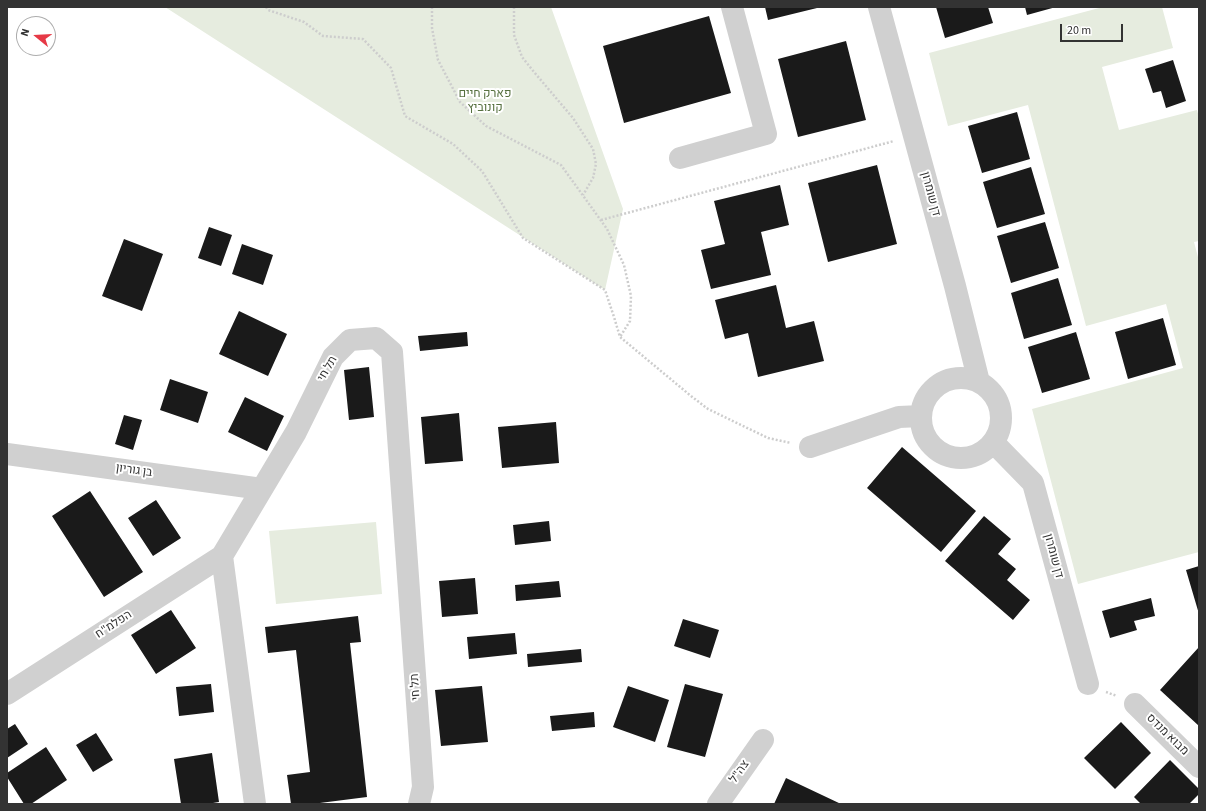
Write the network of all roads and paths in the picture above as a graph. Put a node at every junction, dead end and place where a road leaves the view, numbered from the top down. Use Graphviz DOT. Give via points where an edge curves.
graph roads {
  1 [pos="266,7"];
  2 [pos="432,7"];
  3 [pos="514,7"];
  4 [pos="732,7"];
  5 [pos="879,7"];
  6 [pos="914,135"];
  7 [pos="680,158"];
  8 [pos="583,195"];
  9 [pos="601,220"];
  10 [pos="620,337"];
  11 [pos="979,382"];
  12 [pos="921,416"];
  13 [pos="993,442"];
  14 [pos="810,447"];
  15 [pos="7,454"];
  16 [pos="262,488"];
  17 [pos="222,556"];
  18 [pos="1088,684"];
  19 [pos="7,694"];
  20 [pos="1135,704"];
  21 [pos="763,740"];
  22 [pos="1199,767"];
  23 [pos="255,804"];
  24 [pos="419,804"];
  25 [pos="718,804"];
  1 -- 10 [label="path" via="268,10 304,22 322,36 363,39 391,68 405,116 453,144 482,172 523,238 604,290"];
  2 -- 8 [label="path" via="432,28 438,60 460,102 486,126 561,165"];
  3 -- 8 [label="path" via="514,36 522,57 573,118 594,149 596,164 593,178"];
  4 -- 7 [label="street" via="766,134"];
  5 -- 6 [label="street, דן שומרון"];
  6 -- 9 [label="path"];
  6 -- 11 [label="street, דן שומרון"];
  8 -- 9 [label="path"];
  9 -- 10 [label="path" via="624,265 631,296 630,321"];
  10 -- 14 [label="path" via="708,409 768,438"];
  11 -- 12 [label="street" via="966,378 941,383 931,391 924,403"];
  11 -- 13 [label="street" via="990,391 1001,416 999,430"];
  12 -- 13 [label="street" via="927,440 946,456 971,457 982,452"];
  12 -- 14 [label="street" via="899,417"];
  13 -- 18 [label="street, דן שומרון" via="1033,483"];
  15 -- 16 [label="street, בן גוריון"];
  16 -- 17 [label="street, תל חי"];
  16 -- 24 [label="street, תל חי" via="296,432 333,357 350,340 376,338 392,352 423,787"];
  17 -- 19 [label="street, הפלמ\"ח"];
  17 -- 23 [label="street"];
  18 -- 20 [label="path"];
  20 -- 22 [label="street, מבוא מנדס"];
  21 -- 25 [label="street, צה\"ל"];
}
